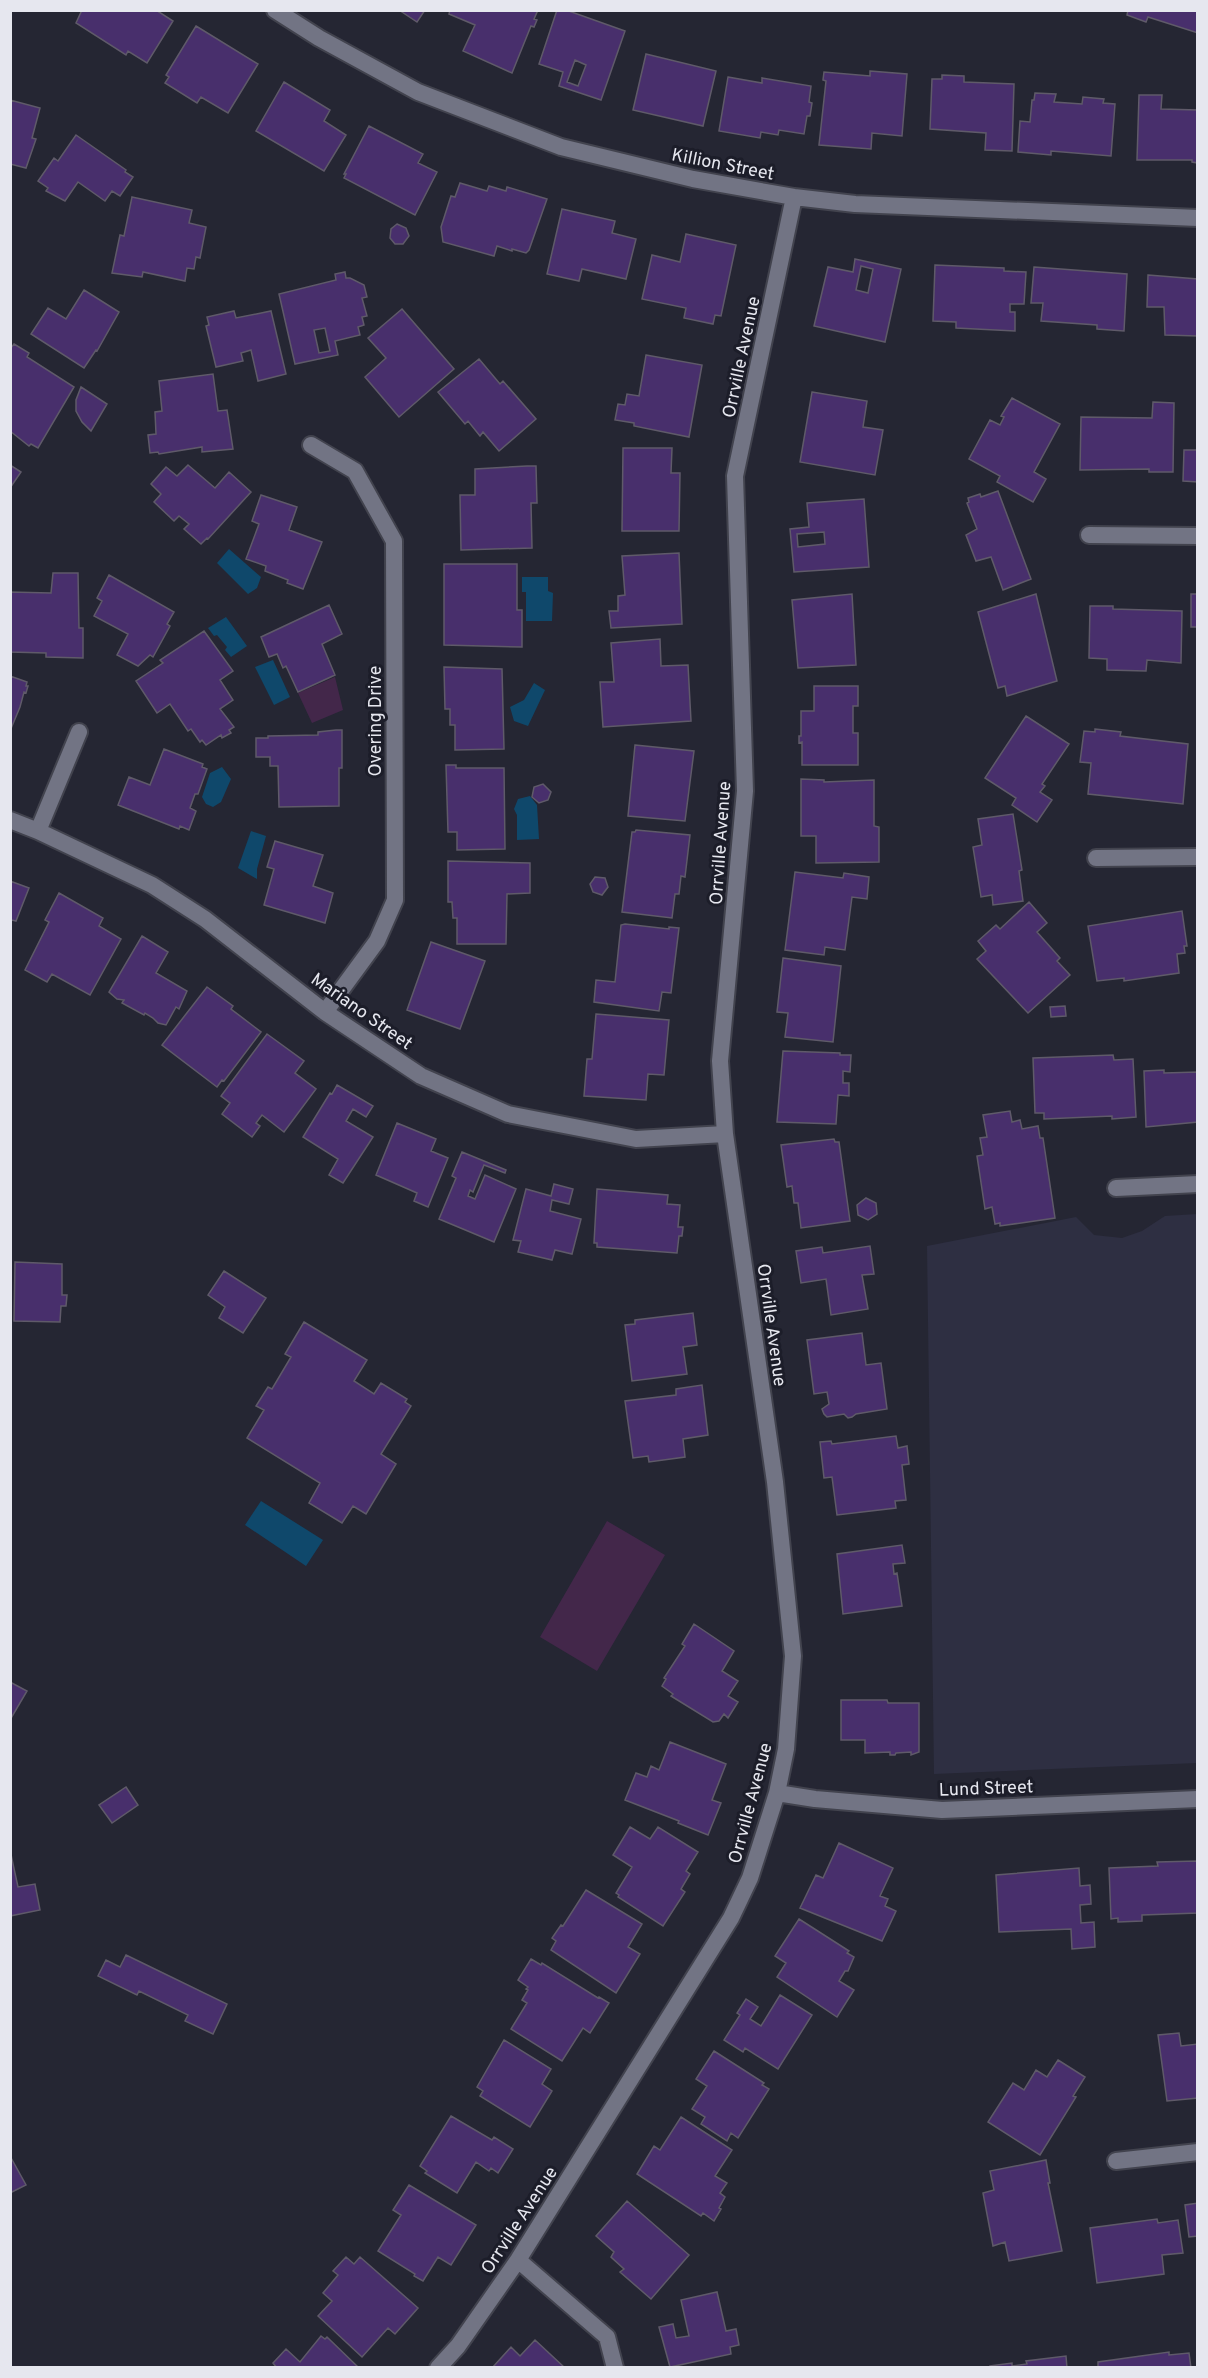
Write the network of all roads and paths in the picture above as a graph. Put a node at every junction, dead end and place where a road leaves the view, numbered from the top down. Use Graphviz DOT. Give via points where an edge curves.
graph roads {
  1 [pos="275,10"];
  2 [pos="794,197"];
  3 [pos="1197,218"];
  4 [pos="311,445"];
  5 [pos="1089,534"];
  6 [pos="1197,536"];
  7 [pos="79,732"];
  8 [pos="10,820"];
  9 [pos="38,831"];
  10 [pos="1197,857"];
  11 [pos="1096,858"];
  12 [pos="325,1012"];
  13 [pos="725,1134"];
  14 [pos="1197,1184"];
  15 [pos="1116,1188"];
  16 [pos="777,1793"];
  17 [pos="1197,1799"];
  18 [pos="1197,2152"];
  19 [pos="1116,2161"];
  20 [pos="518,2260"];
  21 [pos="438,2367"];
  22 [pos="615,2367"];
  1 -- 2 [label="street, Killion Street" via="418,92 561,147 693,179"];
  2 -- 3 [label="street, Killion Street" via="855,204"];
  2 -- 13 [label="street, Orrville Avenue" via="735,476 745,791 720,1061"];
  4 -- 12 [label="street, Overing Drive" via="355,471 394,541 395,900 376,941"];
  5 -- 6 [label="street"];
  7 -- 9 [label="street"];
  8 -- 9 [label="street, Mariano Street"];
  9 -- 12 [label="street, Mariano Street" via="161,891 205,919"];
  10 -- 11 [label="street"];
  12 -- 13 [label="street, Mariano Street" via="421,1076 508,1114 636,1138"];
  13 -- 16 [label="street, Orrville Avenue" via="775,1482 793,1656 786,1749"];
  14 -- 15 [label="street"];
  16 -- 17 [label="street, Lund Street" via="942,1810"];
  16 -- 20 [label="street, Orrville Avenue" via="750,1878 731,1918"];
  18 -- 19 [label="street"];
  20 -- 21 [label="street, Orrville Avenue" via="458,2346"];
  20 -- 22 [label="street" via="607,2337"];
}
